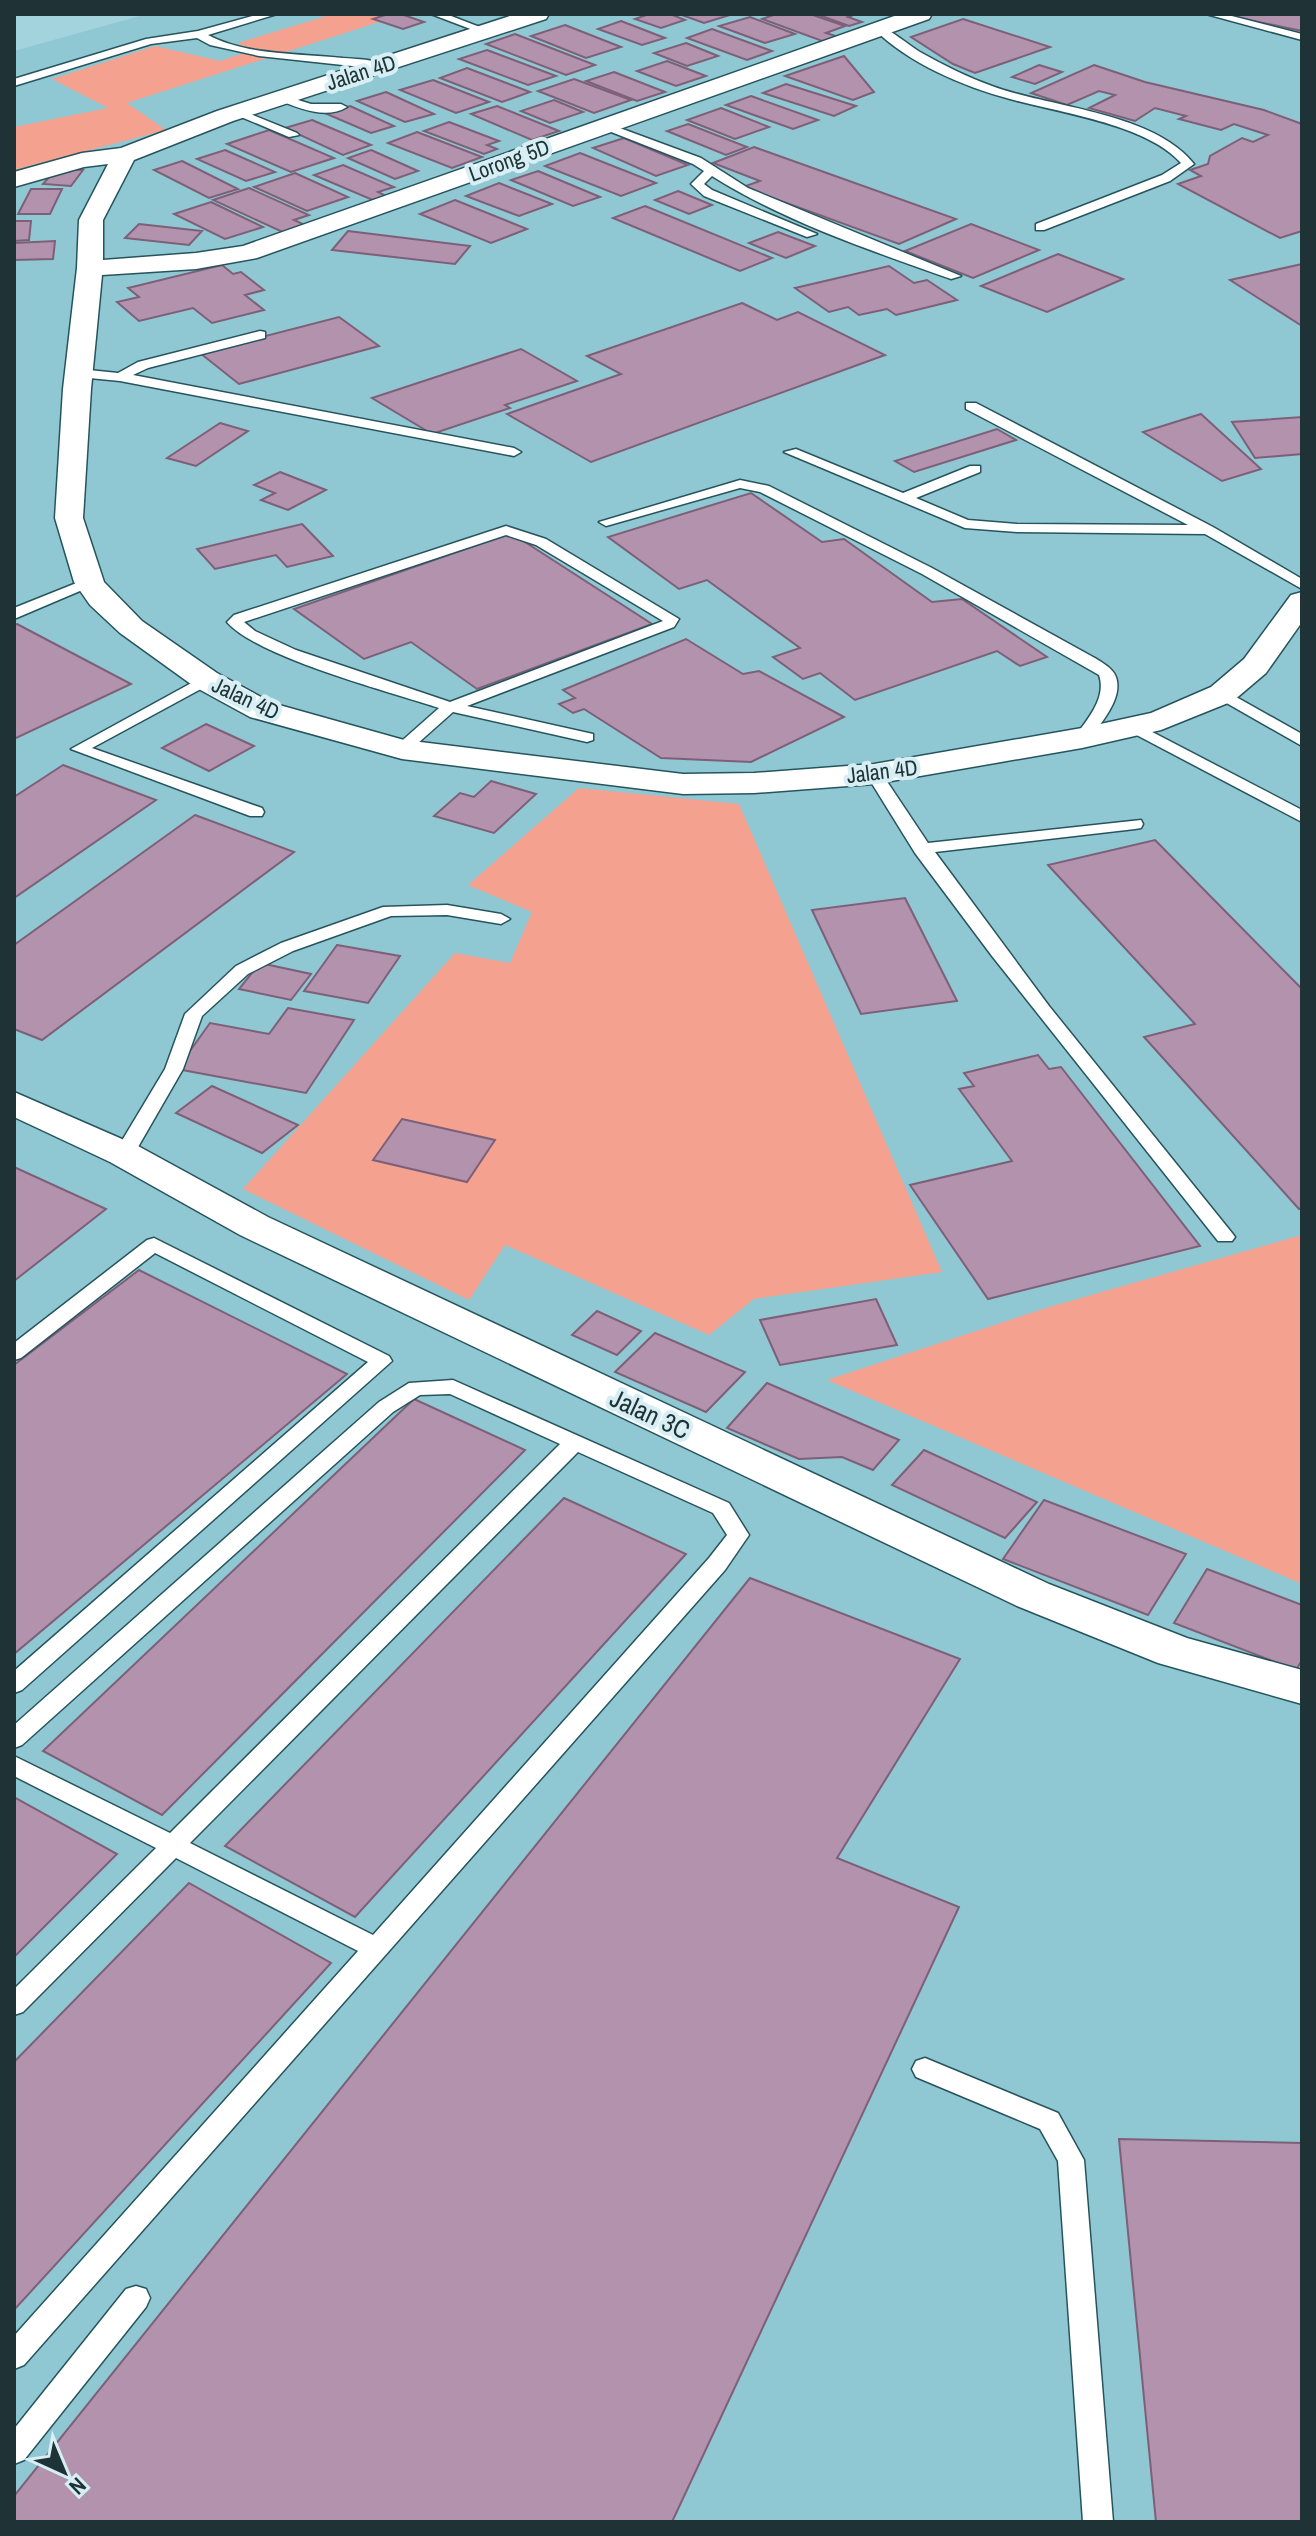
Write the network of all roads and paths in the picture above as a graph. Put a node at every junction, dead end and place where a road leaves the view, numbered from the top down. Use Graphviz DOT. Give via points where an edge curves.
graph roads {
  1 [pos="272,14"];
  2 [pos="436,14"];
  3 [pos="538,14"];
  4 [pos="1211,14"];
  5 [pos="913,15"];
  6 [pos="879,29"];
  7 [pos="485,31"];
  8 [pos="199,34"];
  9 [pos="1302,37"];
  10 [pos="380,66"];
  11 [pos="14,83"];
  12 [pos="282,98"];
  13 [pos="341,107"];
  14 [pos="238,112"];
  15 [pos="605,126"];
  16 [pos="293,135"];
  17 [pos="125,155"];
  18 [pos="712,170"];
  19 [pos="14,180"];
  20 [pos="1040,227"];
  21 [pos="878,266"];
  22 [pos="90,268"];
  23 [pos="955,276"];
  24 [pos="260,335"];
  25 [pos="79,373"];
  26 [pos="120,377"];
  27 [pos="971,406"];
  28 [pos="514,452"];
  29 [pos="791,452"];
  30 [pos="975,469"];
  31 [pos="902,499"];
  32 [pos="606,522"];
  33 [pos="1208,530"];
  34 [pos="89,582"];
  35 [pos="1302,585"];
  36 [pos="1302,601"];
  37 [pos="14,614"];
  38 [pos="206,680"];
  39 [pos="1222,694"];
  40 [pos="450,707"];
  41 [pos="1135,728"];
  42 [pos="587,737"];
  43 [pos="1082,738"];
  44 [pos="1302,741"];
  45 [pos="402,749"];
  46 [pos="874,774"];
  47 [pos="256,812"];
  48 [pos="1302,817"];
  49 [pos="1135,824"];
  50 [pos="921,849"];
  51 [pos="501,919"];
  52 [pos="14,1103"];
  53 [pos="124,1154"];
  54 [pos="1225,1237"];
  55 [pos="14,1353"];
  56 [pos="575,1442"];
  57 [pos="14,1684"];
  58 [pos="1302,1687"];
  59 [pos="14,1739"];
  60 [pos="14,1765"];
  61 [pos="173,1845"];
  62 [pos="376,1948"];
  63 [pos="14,2005"];
  64 [pos="925,2069"];
  65 [pos="136,2298"];
  66 [pos="14,2356"];
  67 [pos="14,2451"];
  68 [pos="1098,2522"];
  1 -- 8 [label="lane"];
  2 -- 7 [label="lane"];
  3 -- 7 [label="street, Jalan 4D"];
  4 -- 9 [label="lane"];
  5 -- 6 [label="street, Lorong 5D"];
  6 -- 15 [label="street, Lorong 5D"];
  6 -- 20 [label="lane" via="934,66 1021,100 1153,137 1188,164 1166,178"];
  7 -- 10 [label="street, Jalan 4D"];
  8 -- 10 [label="lane" via="260,53"];
  8 -- 11 [label="lane" via="150,41"];
  10 -- 12 [label="street, Jalan 4D"];
  12 -- 13 [label="lane" via="312,110"];
  12 -- 14 [label="street, Jalan 4D"];
  14 -- 16 [label="lane"];
  14 -- 17 [label="street, Jalan 4D"];
  15 -- 18 [label="lane"];
  15 -- 22 [label="street, Lorong 5D" via="248,253"];
  17 -- 19 [label="street" via="82,160"];
  17 -- 22 [label="street, Jalan 4D" via="91,220"];
  18 -- 21 [label="lane" via="697,184 708,193 876,258"];
  18 -- 23 [label="lane" via="744,191"];
  22 -- 25 [label="street, Jalan 4D"];
  24 -- 26 [label="lane" via="143,365"];
  25 -- 26 [label="lane"];
  25 -- 34 [label="street, Jalan 4D" via="69,518"];
  26 -- 28 [label="lane"];
  27 -- 33 [label="lane"];
  29 -- 31 [label="lane"];
  30 -- 31 [label="lane"];
  31 -- 33 [label="lane" via="965,524"];
  32 -- 43 [label="lane" via="740,484 772,492 927,571 1106,673 1110,684 1103,709"];
  33 -- 35 [label="lane"];
  34 -- 37 [label="lane"];
  34 -- 38 [label="street, Jalan 4D" via="131,627"];
  36 -- 39 [label="street, Jalan 4D" via="1255,666"];
  38 -- 45 [label="street, Jalan 4D" via="261,710"];
  38 -- 47 [label="lane" via="79,749"];
  39 -- 41 [label="street, Jalan 4D"];
  39 -- 44 [label="lane"];
  40 -- 40 [label="lane" via="291,653 235,622 506,530 541,542 671,619"];
  40 -- 42 [label="lane"];
  40 -- 45 [label="lane"];
  41 -- 43 [label="street, Jalan 4D"];
  41 -- 48 [label="lane"];
  43 -- 46 [label="street, Jalan 4D"];
  45 -- 46 [label="street, Jalan 4D" via="683,784"];
  46 -- 50 [label="lane"];
  49 -- 50 [label="lane"];
  50 -- 54 [label="lane"];
  51 -- 53 [label="lane" via="447,910 389,911 299,942 242,970 194,1014 174,1069"];
  52 -- 53 [label="street, Jalan 3C"];
  53 -- 58 [label="street, Jalan 3C" via="254,1226 1033,1595 1174,1651"];
  55 -- 57 [label="lane" via="154,1244 382,1361"];
  56 -- 59 [label="lane" via="453,1387 416,1388 386,1407"];
  56 -- 61 [label="lane"];
  56 -- 62 [label="lane" via="721,1508 738,1535"];
  60 -- 61 [label="lane"];
  61 -- 62 [label="lane"];
  61 -- 63 [label="lane"];
  62 -- 66 [label="lane"];
  64 -- 68 [label="lane" via="1049,2121 1071,2160"];
  65 -- 67 [label="lane"];
}
